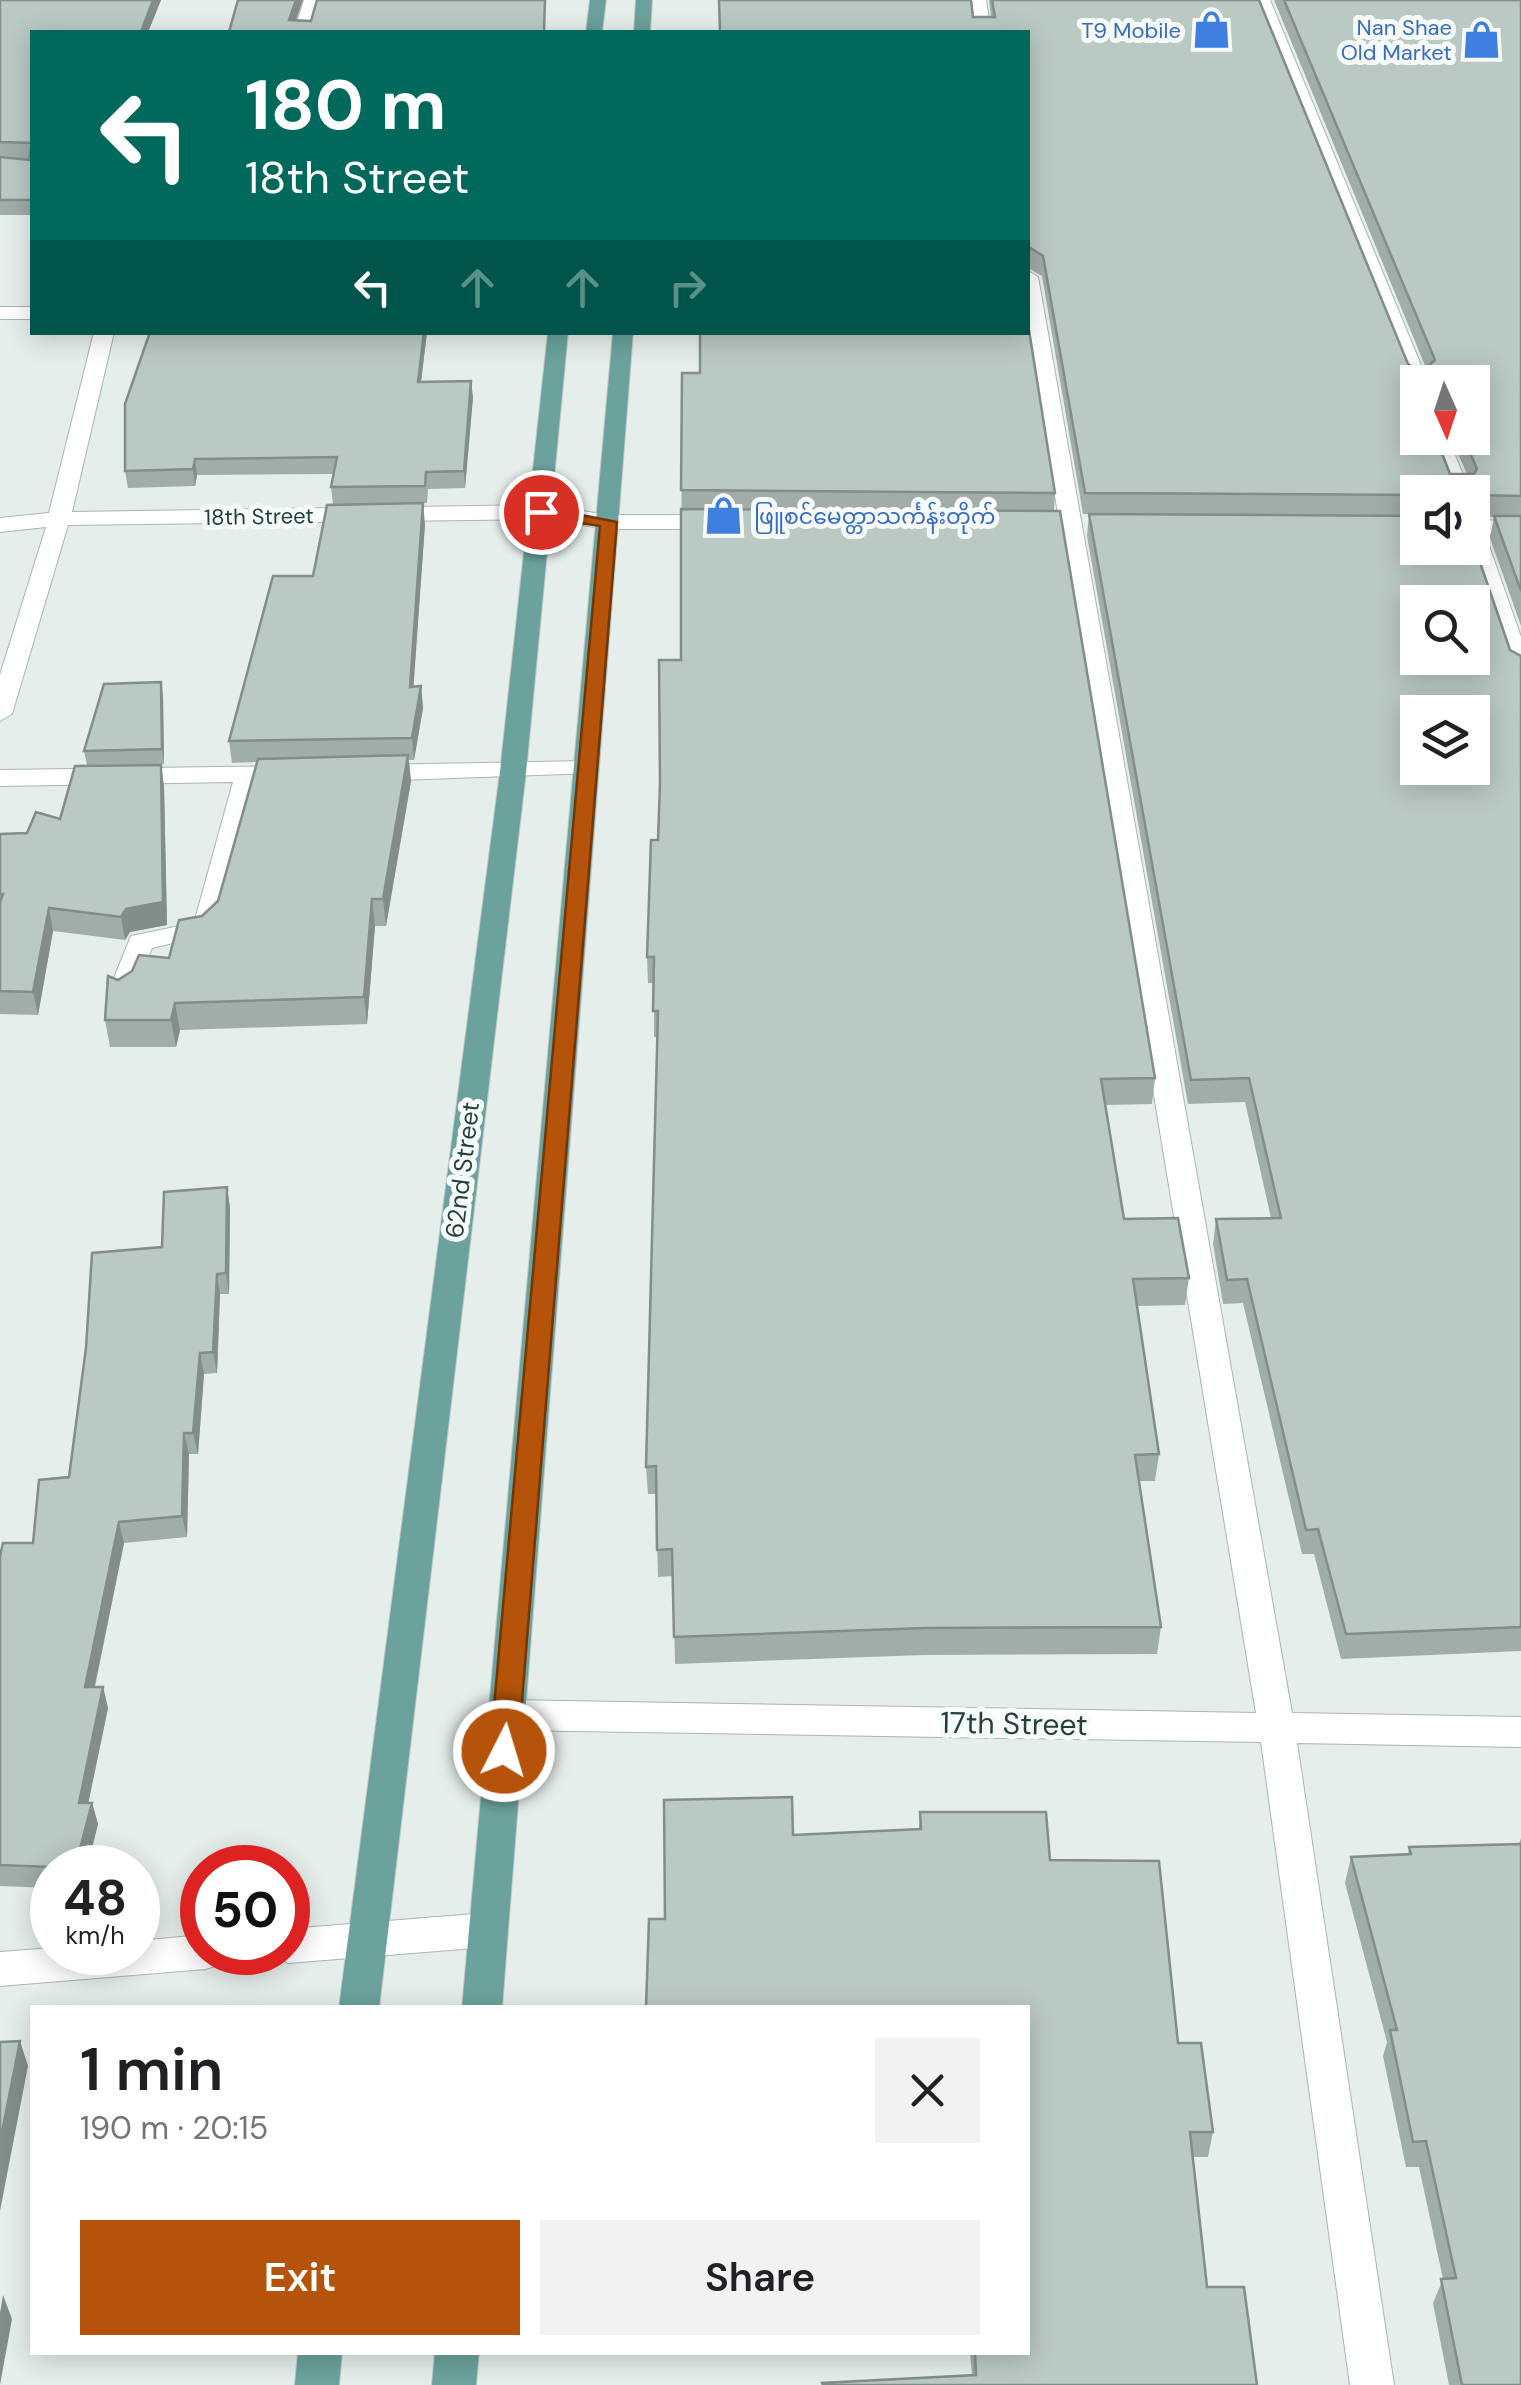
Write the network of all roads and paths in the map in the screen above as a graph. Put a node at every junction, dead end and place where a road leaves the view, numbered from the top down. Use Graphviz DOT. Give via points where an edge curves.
graph roads {
  1 [pos="312,0"];
  2 [pos="598,0"];
  3 [pos="644,0"];
  4 [pos="978,0"];
  5 [pos="1262,0"];
  6 [pos="303,30"];
  7 [pos="594,30"];
  8 [pos="642,30"];
  9 [pos="984,30"];
  10 [pos="1030,288"];
  11 [pos="30,312"];
  12 [pos="0,313"];
  13 [pos="103,335"];
  14 [pos="558,335"];
  15 [pos="623,335"];
  16 [pos="1411,365"];
  17 [pos="541,512"];
  18 [pos="60,519"];
  19 [pos="608,522"];
  20 [pos="743,523"];
  21 [pos="0,525"];
  22 [pos="1490,527"];
  23 [pos="1521,528"];
  24 [pos="1485,565"];
  25 [pos="1521,670"];
  26 [pos="0,714"];
  27 [pos="587,768"];
  28 [pos="514,772"];
  29 [pos="248,775"];
  30 [pos="0,778"];
  31 [pos="121,995"];
  32 [pos="508,1716"];
  33 [pos="1278,1728"];
  34 [pos="1521,1732"];
  35 [pos="487,1930"];
  36 [pos="366,1940"];
  37 [pos="310,1944"];
  38 [pos="180,1954"];
  39 [pos="0,1969"];
  40 [pos="359,2005"];
  41 [pos="482,2005"];
  42 [pos="320,2355"];
  43 [pos="457,2355"];
  44 [pos="316,2385"];
  45 [pos="454,2385"];
  46 [pos="1372,2385"];
  1 -- 6 [label="street"];
  2 -- 7 [label="main road"];
  3 -- 8 [label="main road"];
  4 -- 9 [label="street"];
  5 -- 16 [label="street"];
  10 -- 33 [label="street"];
  11 -- 12 [label="street"];
  13 -- 18 [label="street"];
  14 -- 17 [label="main road, 62nd Street"];
  15 -- 19 [label="main road"];
  17 -- 18 [label="street, 18th Street"];
  17 -- 19 [label="street, 18th Street"];
  17 -- 28 [label="main road, 62nd Street"];
  18 -- 21 [label="street, 18th Street"];
  18 -- 26 [label="street"];
  19 -- 20 [label="street, 18th Street"];
  19 -- 27 [label="main road"];
  22 -- 23 [label="street"];
  24 -- 25 [label="street"];
  27 -- 28 [label="street"];
  27 -- 32 [label="main road"];
  28 -- 29 [label="street"];
  28 -- 36 [label="main road, 62nd Street"];
  29 -- 30 [label="street"];
  29 -- 31 [label="street" via="206,928 141,942"];
  32 -- 33 [label="street, 17th Street"];
  32 -- 35 [label="main road"];
  33 -- 34 [label="street, 17th Street"];
  33 -- 46 [label="street"];
  35 -- 36 [label="street"];
  35 -- 41 [label="main road"];
  36 -- 37 [label="street"];
  36 -- 40 [label="main road, 62nd Street"];
  38 -- 39 [label="street"];
  42 -- 44 [label="main road"];
  43 -- 45 [label="main road"];
}
